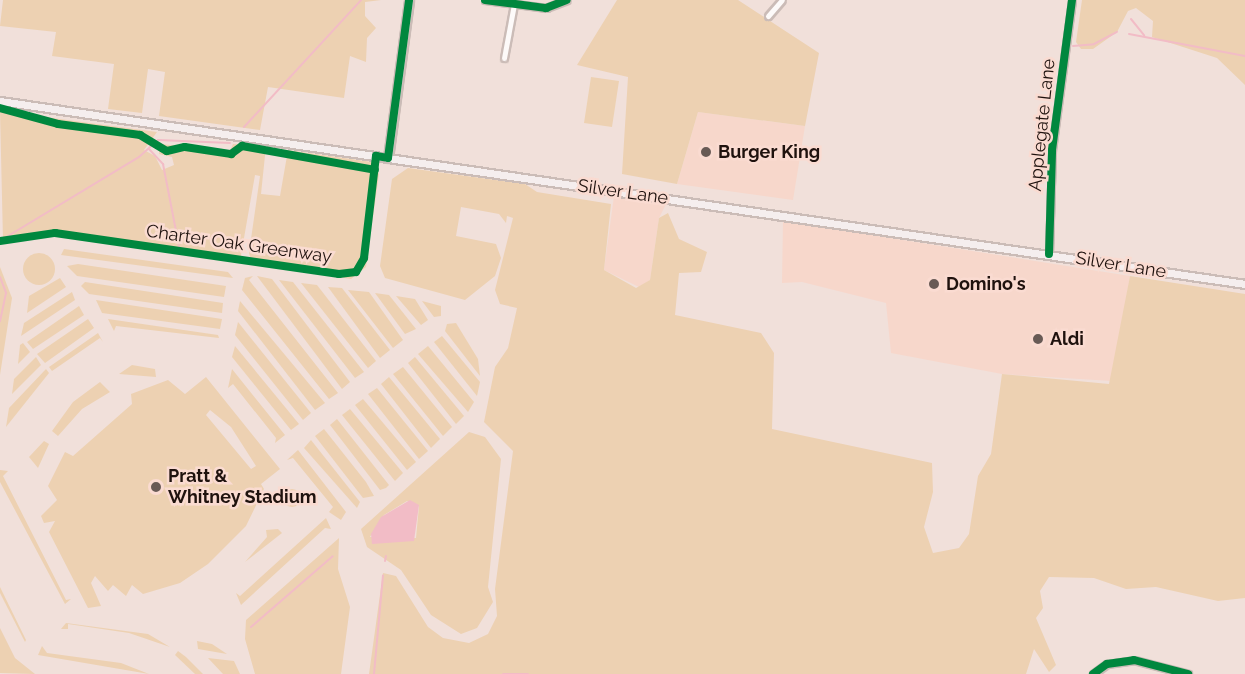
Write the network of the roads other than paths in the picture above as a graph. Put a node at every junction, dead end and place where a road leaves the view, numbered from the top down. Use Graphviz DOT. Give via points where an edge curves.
graph roads {
  1 [pos="409,0"];
  2 [pos="485,0"];
  3 [pos="567,0"];
  4 [pos="782,0"];
  5 [pos="1072,0"];
  6 [pos="513,4"];
  7 [pos="768,16"];
  8 [pos="504,58"];
  9 [pos="0,101"];
  10 [pos="388,158"];
  11 [pos="1049,254"];
  12 [pos="1245,284"];
  13 [pos="1093,674"];
  14 [pos="1188,674"];
  1 -- 10 [label="main road"];
  2 -- 6 [label="street"];
  3 -- 6 [label="street" via="546,8"];
  4 -- 7 [label="street"];
  5 -- 11 [label="street, Applegate Lane" via="1052,150"];
  6 -- 8 [label="street"];
  9 -- 10 [label="main road, Silver Lane"];
  10 -- 11 [label="main road, Silver Lane"];
  11 -- 12 [label="main road, Silver Lane"];
  13 -- 14 [label="street" via="1107,664 1134,660"];
}
